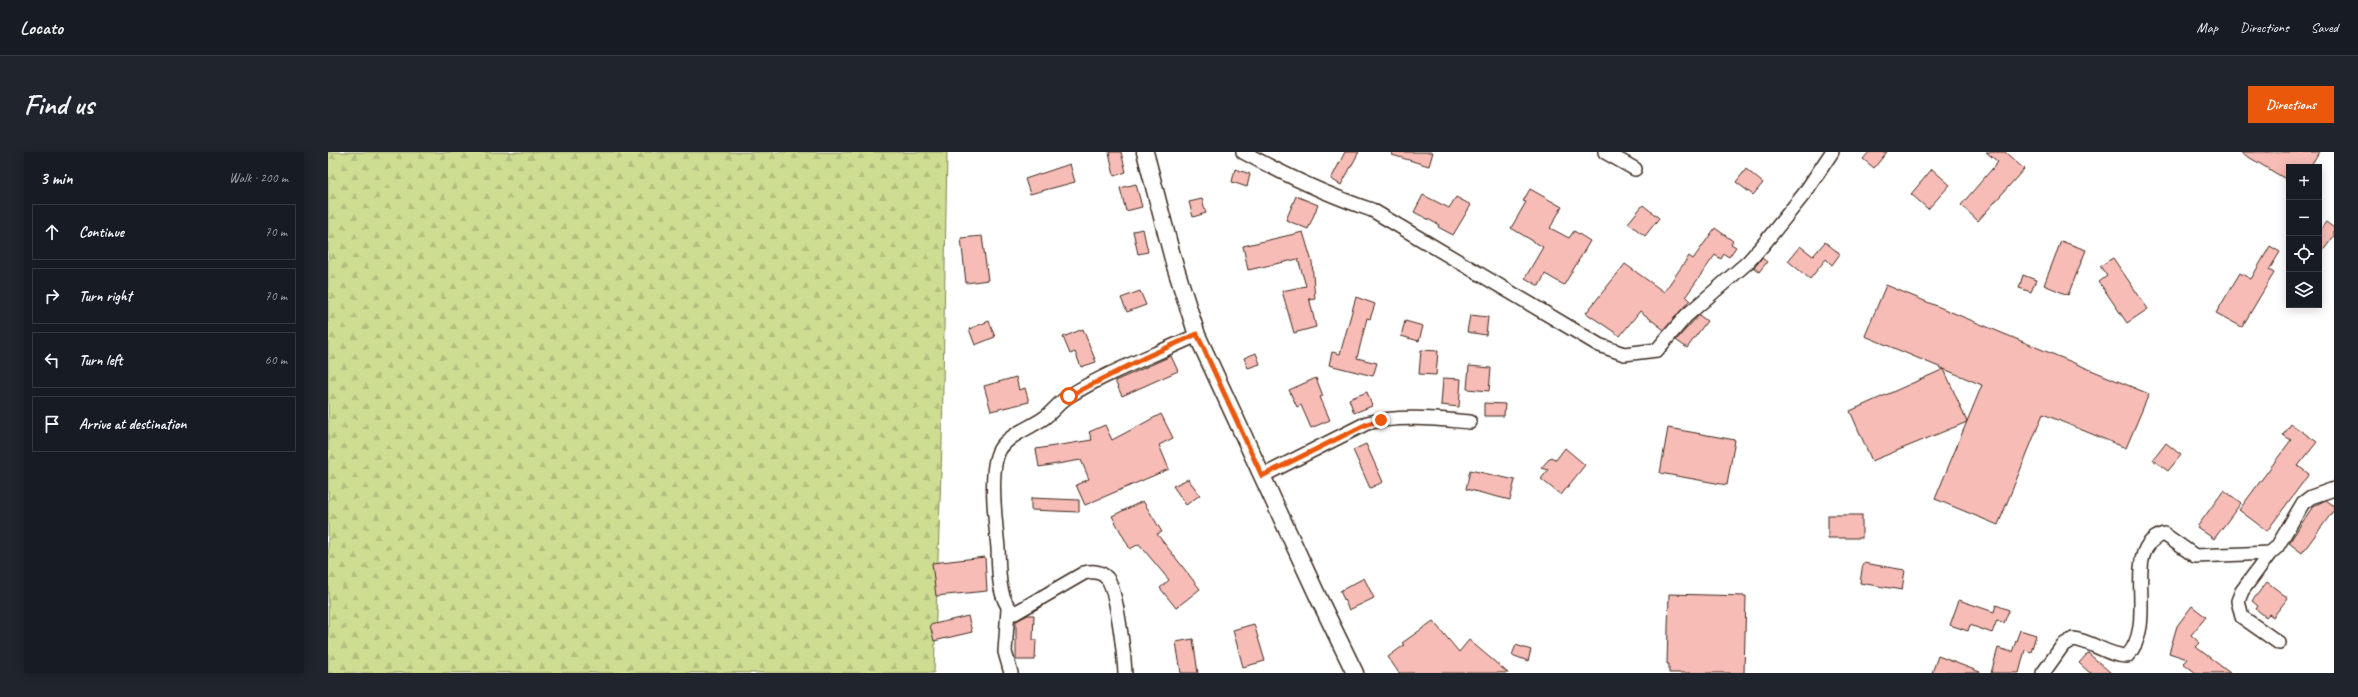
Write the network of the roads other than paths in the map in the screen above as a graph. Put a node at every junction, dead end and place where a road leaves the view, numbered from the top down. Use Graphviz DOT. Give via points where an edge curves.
graph roads {
  1 [pos="1145,152"];
  2 [pos="1243,152"];
  3 [pos="1605,152"];
  4 [pos="1832,152"];
  5 [pos="1635,169"];
  6 [pos="1197,334"];
  7 [pos="1470,422"];
  8 [pos="1262,476"];
  9 [pos="2334,490"];
  10 [pos="2270,553"];
  11 [pos="1008,609"];
  12 [pos="2279,644"];
  13 [pos="1011,673"];
  14 [pos="1126,673"];
  15 [pos="1355,673"];
  16 [pos="2043,673"];
  1 -- 6 [label="street" via="1174,263"];
  2 -- 4 [label="street" via="1299,182 1372,210 1599,345 1624,354 1657,350 1686,316 1758,250 1804,194"];
  3 -- 5 [label="street"];
  6 -- 8 [label="street"];
  6 -- 11 [label="street" via="1069,396 1046,418 1013,437 1000,449 996,460 994,494 1000,574"];
  7 -- 8 [label="street" via="1381,420 1367,424"];
  8 -- 15 [label="street"];
  9 -- 10 [label="street" via="2311,497 2303,503"];
  10 -- 12 [label="street" via="2242,591 2238,601 2242,617"];
  10 -- 16 [label="street" via="2195,556 2164,534 2155,537 2148,544 2140,564 2142,611 2138,638 2133,650 2126,656 2119,656 2083,640 2073,639 2063,645"];
  11 -- 13 [label="street" via="1005,652"];
  11 -- 14 [label="street" via="1015,613 1084,573 1094,571 1101,574 1111,585"];
}
